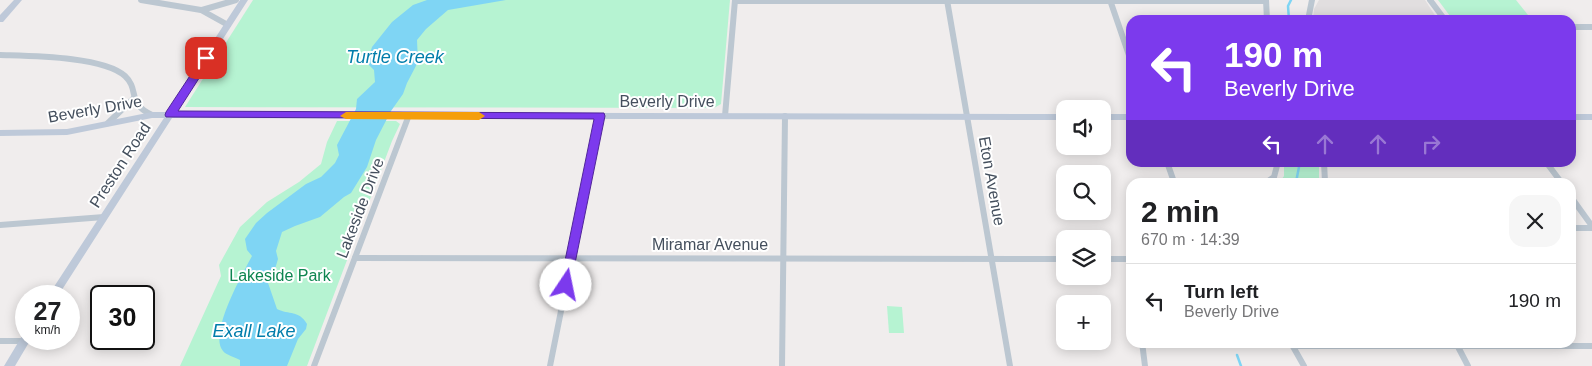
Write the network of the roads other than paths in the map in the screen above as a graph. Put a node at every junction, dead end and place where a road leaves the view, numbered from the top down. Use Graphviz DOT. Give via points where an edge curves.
graph roads {
  1 [pos="18,0"];
  2 [pos="141,0"];
  3 [pos="236,0"];
  4 [pos="244,0"];
  5 [pos="1266,0"];
  6 [pos="1312,0"];
  7 [pos="1430,0"];
  8 [pos="735,1"];
  9 [pos="947,1"];
  10 [pos="1110,1"];
  11 [pos="202,10"];
  12 [pos="1267,15"];
  13 [pos="1309,15"];
  14 [pos="1440,15"];
  15 [pos="0,20"];
  16 [pos="228,25"];
  17 [pos="1576,27"];
  18 [pos="1592,27"];
  19 [pos="1126,47"];
  20 [pos="0,55"];
  21 [pos="134,98"];
  22 [pos="152,115"];
  23 [pos="170,115"];
  24 [pos="409,115"];
  25 [pos="600,116"];
  26 [pos="725,116"];
  27 [pos="785,116"];
  28 [pos="968,116"];
  29 [pos="1056,116"];
  30 [pos="1111,117"];
  31 [pos="1126,117"];
  32 [pos="1576,117"];
  33 [pos="1592,117"];
  34 [pos="108,123"];
  35 [pos="0,133"];
  36 [pos="1550,167"];
  37 [pos="1558,178"];
  38 [pos="1576,204"];
  39 [pos="104,217"];
  40 [pos="0,225"];
  41 [pos="1592,227"];
  42 [pos="1576,228"];
  43 [pos="355,258"];
  44 [pos="571,258"];
  45 [pos="783,258"];
  46 [pos="992,258"];
  47 [pos="1056,259"];
  48 [pos="1111,259"];
  49 [pos="1126,259"];
  50 [pos="60,285"];
  51 [pos="15,341"];
  52 [pos="0,342"];
  53 [pos="1576,346"];
  54 [pos="1592,346"];
  55 [pos="1143,348"];
  56 [pos="1294,348"];
  57 [pos="1459,348"];
  58 [pos="19,350"];
  59 [pos="9,366"];
  60 [pos="314,366"];
  61 [pos="550,366"];
  62 [pos="782,366"];
  63 [pos="1010,366"];
  64 [pos="1145,366"];
  65 [pos="1304,366"];
  66 [pos="1468,366"];
  1 -- 15 [label="street"];
  2 -- 11 [label="street"];
  3 -- 11 [label="street"];
  4 -- 16 [label="street, Preston Road"];
  5 -- 10 [label="street"];
  5 -- 12 [label="street"];
  6 -- 13 [label="street"];
  7 -- 14 [label="street"];
  8 -- 9 [label="street"];
  8 -- 26 [label="street"];
  9 -- 10 [label="street"];
  9 -- 28 [label="street, Eton Avenue"];
  10 -- 19 [label="street"];
  11 -- 16 [label="street"];
  16 -- 23 [label="street, Preston Road"];
  17 -- 18 [label="street"];
  20 -- 21 [label="street" via="101,66 125,76"];
  21 -- 22 [label="street" via="138,108"];
  21 -- 34 [label="street"];
  22 -- 23 [label="street, Beverly Drive"];
  22 -- 34 [label="street, Beverly Drive"];
  23 -- 24 [label="street, Beverly Drive"];
  23 -- 39 [label="street, Preston Road"];
  24 -- 25 [label="street, Beverly Drive"];
  24 -- 43 [label="street, Lakeside Drive"];
  25 -- 26 [label="street, Beverly Drive"];
  25 -- 44 [label="street"];
  26 -- 27 [label="street, Beverly Drive"];
  27 -- 28 [label="street, Beverly Drive"];
  27 -- 45 [label="street"];
  28 -- 29 [label="street, Beverly Drive"];
  28 -- 46 [label="street, Eton Avenue"];
  30 -- 31 [label="street"];
  32 -- 33 [label="street"];
  34 -- 35 [label="street, Beverly Drive" via="67,132"];
  36 -- 37 [label="street"];
  38 -- 41 [label="street"];
  39 -- 40 [label="street"];
  39 -- 50 [label="street, Preston Road"];
  41 -- 42 [label="street"];
  43 -- 44 [label="street, Miramar Avenue"];
  43 -- 60 [label="street, Lakeside Drive"];
  44 -- 45 [label="street, Miramar Avenue"];
  44 -- 61 [label="street"];
  45 -- 46 [label="street, Miramar Avenue"];
  45 -- 62 [label="street"];
  46 -- 47 [label="street, Miramar Avenue"];
  46 -- 63 [label="street, Eton Avenue"];
  48 -- 49 [label="street"];
  51 -- 52 [label="street"];
  53 -- 54 [label="street"];
  55 -- 64 [label="street"];
  56 -- 65 [label="street"];
  57 -- 66 [label="street"];
  58 -- 59 [label="street"];
}
